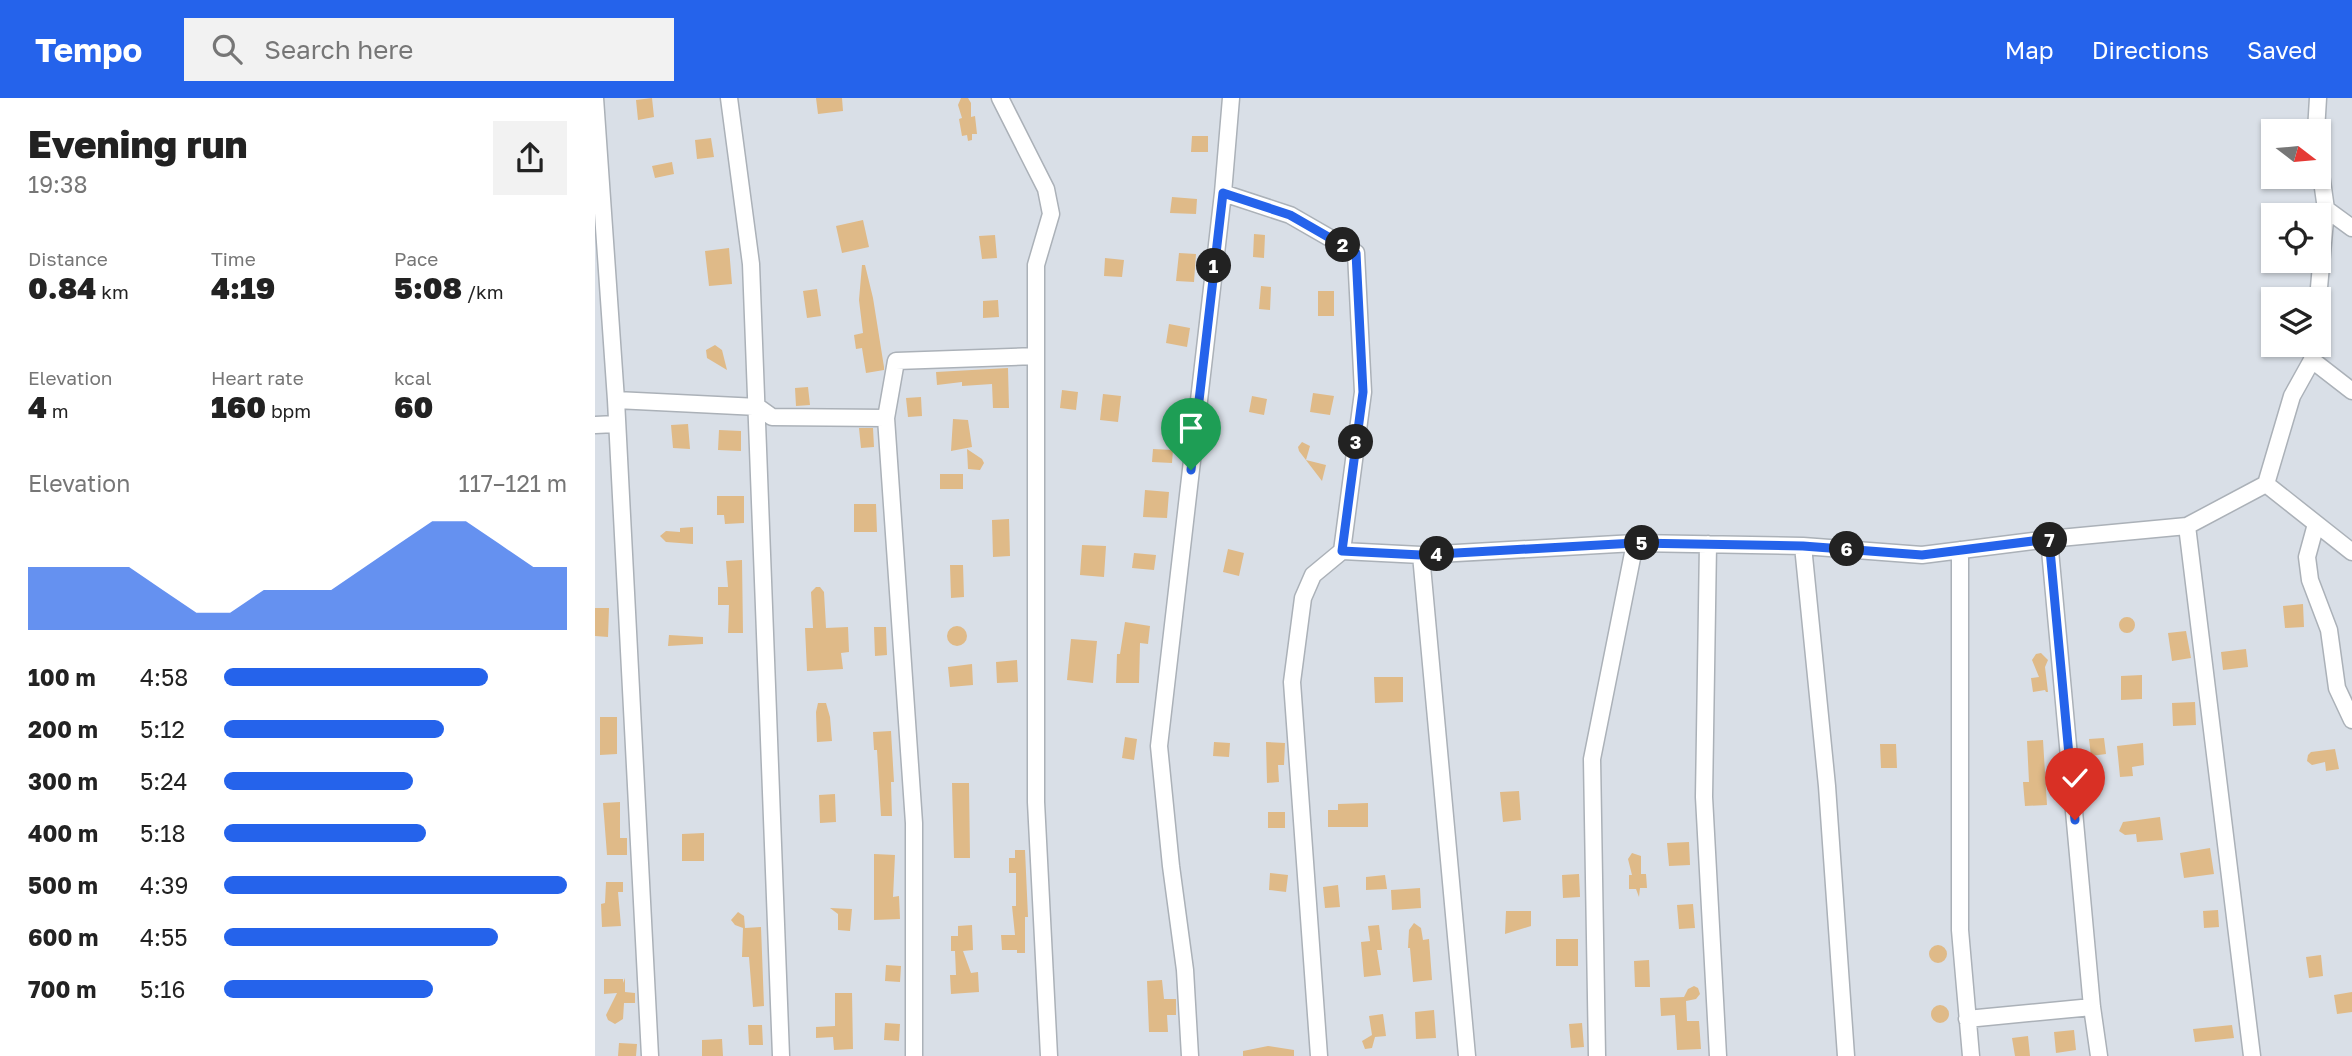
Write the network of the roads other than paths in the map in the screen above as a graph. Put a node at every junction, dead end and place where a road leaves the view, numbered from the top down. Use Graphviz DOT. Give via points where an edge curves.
graph roads {
  1 [pos="595,98"];
  2 [pos="729,98"];
  3 [pos="1000,98"];
  4 [pos="1231,98"];
  5 [pos="2318,98"];
  6 [pos="2317,119"];
  7 [pos="1223,193"];
  8 [pos="2331,213"];
  9 [pos="2352,228"];
  10 [pos="1036,356"];
  11 [pos="2310,357"];
  12 [pos="2317,357"];
  13 [pos="2352,391"];
  14 [pos="616,400"];
  15 [pos="758,407"];
  16 [pos="886,418"];
  17 [pos="616,424"];
  18 [pos="595,425"];
  19 [pos="2266,484"];
  20 [pos="2316,524"];
  21 [pos="2187,526"];
  22 [pos="2049,539"];
  23 [pos="1635,543"];
  24 [pos="1707,544"];
  25 [pos="1803,546"];
  26 [pos="1960,550"];
  27 [pos="1342,551"];
  28 [pos="2352,552"];
  29 [pos="1421,555"];
  30 [pos="2352,720"];
  31 [pos="2092,1007"];
  32 [pos="1967,1019"];
  33 [pos="650,1056"];
  34 [pos="781,1056"];
  35 [pos="914,1056"];
  36 [pos="1049,1056"];
  37 [pos="1190,1056"];
  38 [pos="1319,1056"];
  39 [pos="1467,1056"];
  40 [pos="1597,1056"];
  41 [pos="1718,1056"];
  42 [pos="1846,1056"];
  43 [pos="1971,1056"];
  44 [pos="2099,1056"];
  45 [pos="2252,1056"];
  1 -- 14 [label="street"];
  2 -- 15 [label="street" via="751,264"];
  3 -- 10 [label="street" via="1046,189 1051,214 1036,265"];
  4 -- 7 [label="street"];
  5 -- 6 [label="street"];
  7 -- 27 [label="street" via="1290,215 1356,253 1363,392"];
  7 -- 37 [label="street" via="1159,746 1185,970"];
  8 -- 9 [label="street"];
  10 -- 16 [label="street" via="896,361"];
  10 -- 36 [label="street" via="1036,803"];
  11 -- 19 [label="street" via="2292,396"];
  12 -- 13 [label="street"];
  14 -- 15 [label="street"];
  14 -- 17 [label="street"];
  15 -- 16 [label="street" via="772,417"];
  15 -- 34 [label="street" via="757,480"];
  16 -- 35 [label="street" via="914,823"];
  17 -- 18 [label="street"];
  17 -- 33 [label="street"];
  19 -- 20 [label="street"];
  19 -- 21 [label="street"];
  20 -- 28 [label="street"];
  20 -- 30 [label="street" via="2307,557 2310,580 2329,630 2337,688"];
  21 -- 22 [label="street"];
  21 -- 45 [label="street"];
  22 -- 26 [label="street"];
  22 -- 31 [label="street"];
  23 -- 24 [label="street"];
  23 -- 29 [label="street"];
  23 -- 40 [label="street" via="1592,759"];
  24 -- 25 [label="street"];
  24 -- 41 [label="street" via="1704,797"];
  25 -- 26 [label="street" via="1922,555"];
  25 -- 42 [label="street"];
  26 -- 32 [label="street" via="1960,930"];
  27 -- 29 [label="street"];
  27 -- 38 [label="street" via="1313,575 1303,598 1292,682"];
  29 -- 39 [label="street"];
  31 -- 32 [label="street"];
  31 -- 44 [label="street"];
  32 -- 43 [label="street"];
}
